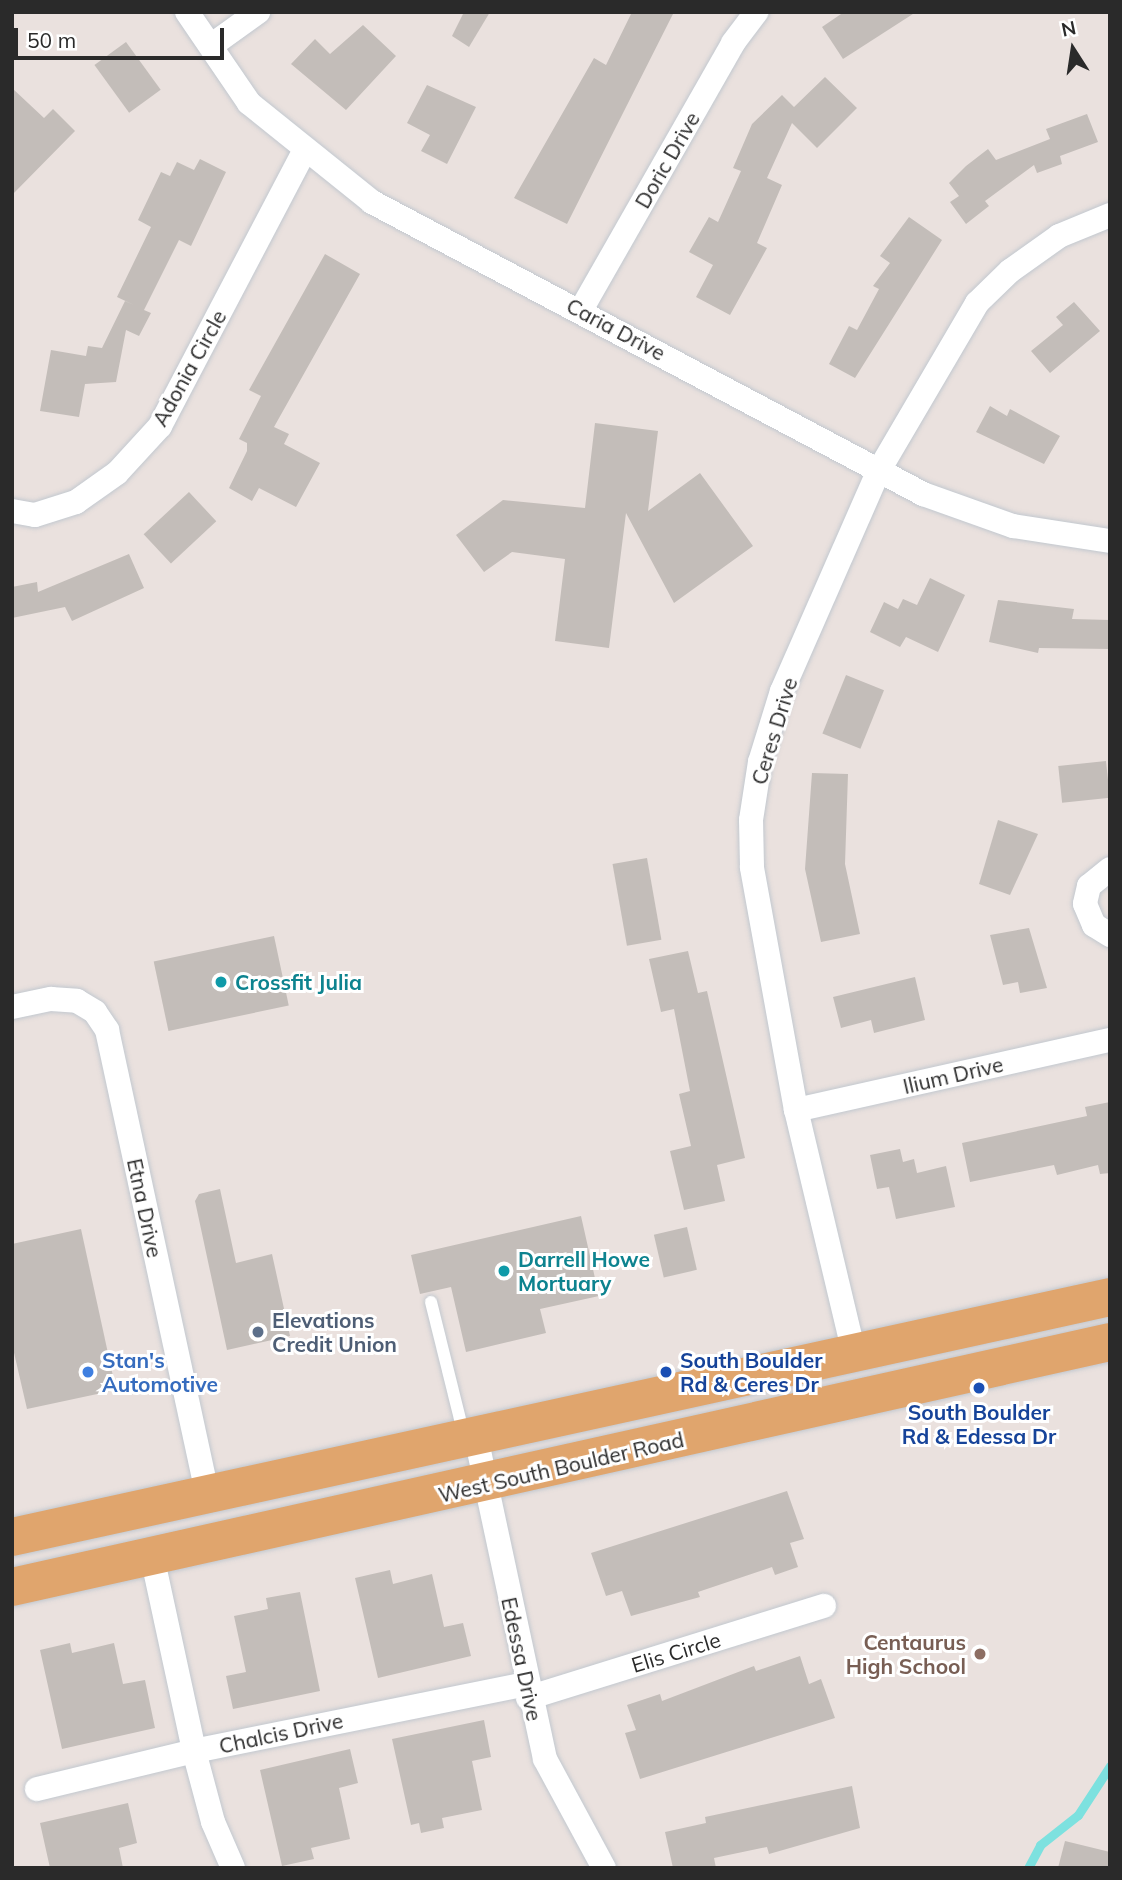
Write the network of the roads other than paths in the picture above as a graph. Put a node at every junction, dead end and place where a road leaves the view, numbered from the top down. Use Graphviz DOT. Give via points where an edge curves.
graph roads {
  1 [pos="187,12"];
  2 [pos="258,12"];
  3 [pos="756,12"];
  4 [pos="212,45"];
  5 [pos="304,152"];
  6 [pos="1110,215"];
  7 [pos="581,310"];
  8 [pos="878,471"];
  9 [pos="12,511"];
  10 [pos="1110,541"];
  11 [pos="1110,869"];
  12 [pos="1110,935"];
  13 [pos="12,1007"];
  14 [pos="1110,1040"];
  15 [pos="796,1110"];
  16 [pos="1110,1297"];
  17 [pos="431,1302"];
  18 [pos="1110,1342"];
  19 [pos="855,1353"];
  20 [pos="471,1438"];
  21 [pos="486,1485"];
  22 [pos="207,1492"];
  23 [pos="12,1537"];
  24 [pos="152,1556"];
  25 [pos="12,1587"];
  26 [pos="824,1606"];
  27 [pos="527,1691"];
  28 [pos="194,1751"];
  29 [pos="37,1789"];
  30 [pos="233,1868"];
  31 [pos="604,1868"];
  1 -- 4 [label="street, Caria Drive"];
  2 -- 4 [label="street"];
  3 -- 7 [label="street, Doric Drive" via="733,43"];
  4 -- 5 [label="street, Caria Drive" via="249,103"];
  5 -- 7 [label="street, Caria Drive" via="372,202"];
  5 -- 9 [label="street, Adonia Circle" via="160,426 117,473 76,502 35,515"];
  6 -- 8 [label="street, Ceres Drive" via="1059,236 1010,271 978,303"];
  7 -- 8 [label="street, Caria Drive"];
  8 -- 10 [label="street, Caria Drive" via="1013,526"];
  8 -- 15 [label="street, Ceres Drive" via="782,691 760,762 751,820 752,867"];
  11 -- 12 [label="street" via="1089,886 1085,904 1094,925"];
  13 -- 22 [label="street, Etna Drive" via="51,999 77,1001 95,1012 107,1030"];
  14 -- 15 [label="street, Ilium Drive"];
  15 -- 19 [label="street, Ceres Drive"];
  16 -- 19 [label="main road"];
  17 -- 20 [label="lane"];
  18 -- 21 [label="main road, West South Boulder Road"];
  19 -- 20 [label="main road"];
  20 -- 21 [label="street, Edessa Drive"];
  20 -- 22 [label="main road"];
  21 -- 24 [label="main road, West South Boulder Road"];
  21 -- 27 [label="street, Edessa Drive"];
  22 -- 23 [label="main road"];
  24 -- 25 [label="main road, West South Boulder Road"];
  24 -- 28 [label="street"];
  26 -- 27 [label="street, Elis Circle"];
  27 -- 28 [label="street, Chalcis Drive"];
  27 -- 31 [label="street, Edessa Drive" via="545,1759"];
  28 -- 29 [label="street, Chalcis Drive"];
  28 -- 30 [label="street" via="213,1822"];
}
